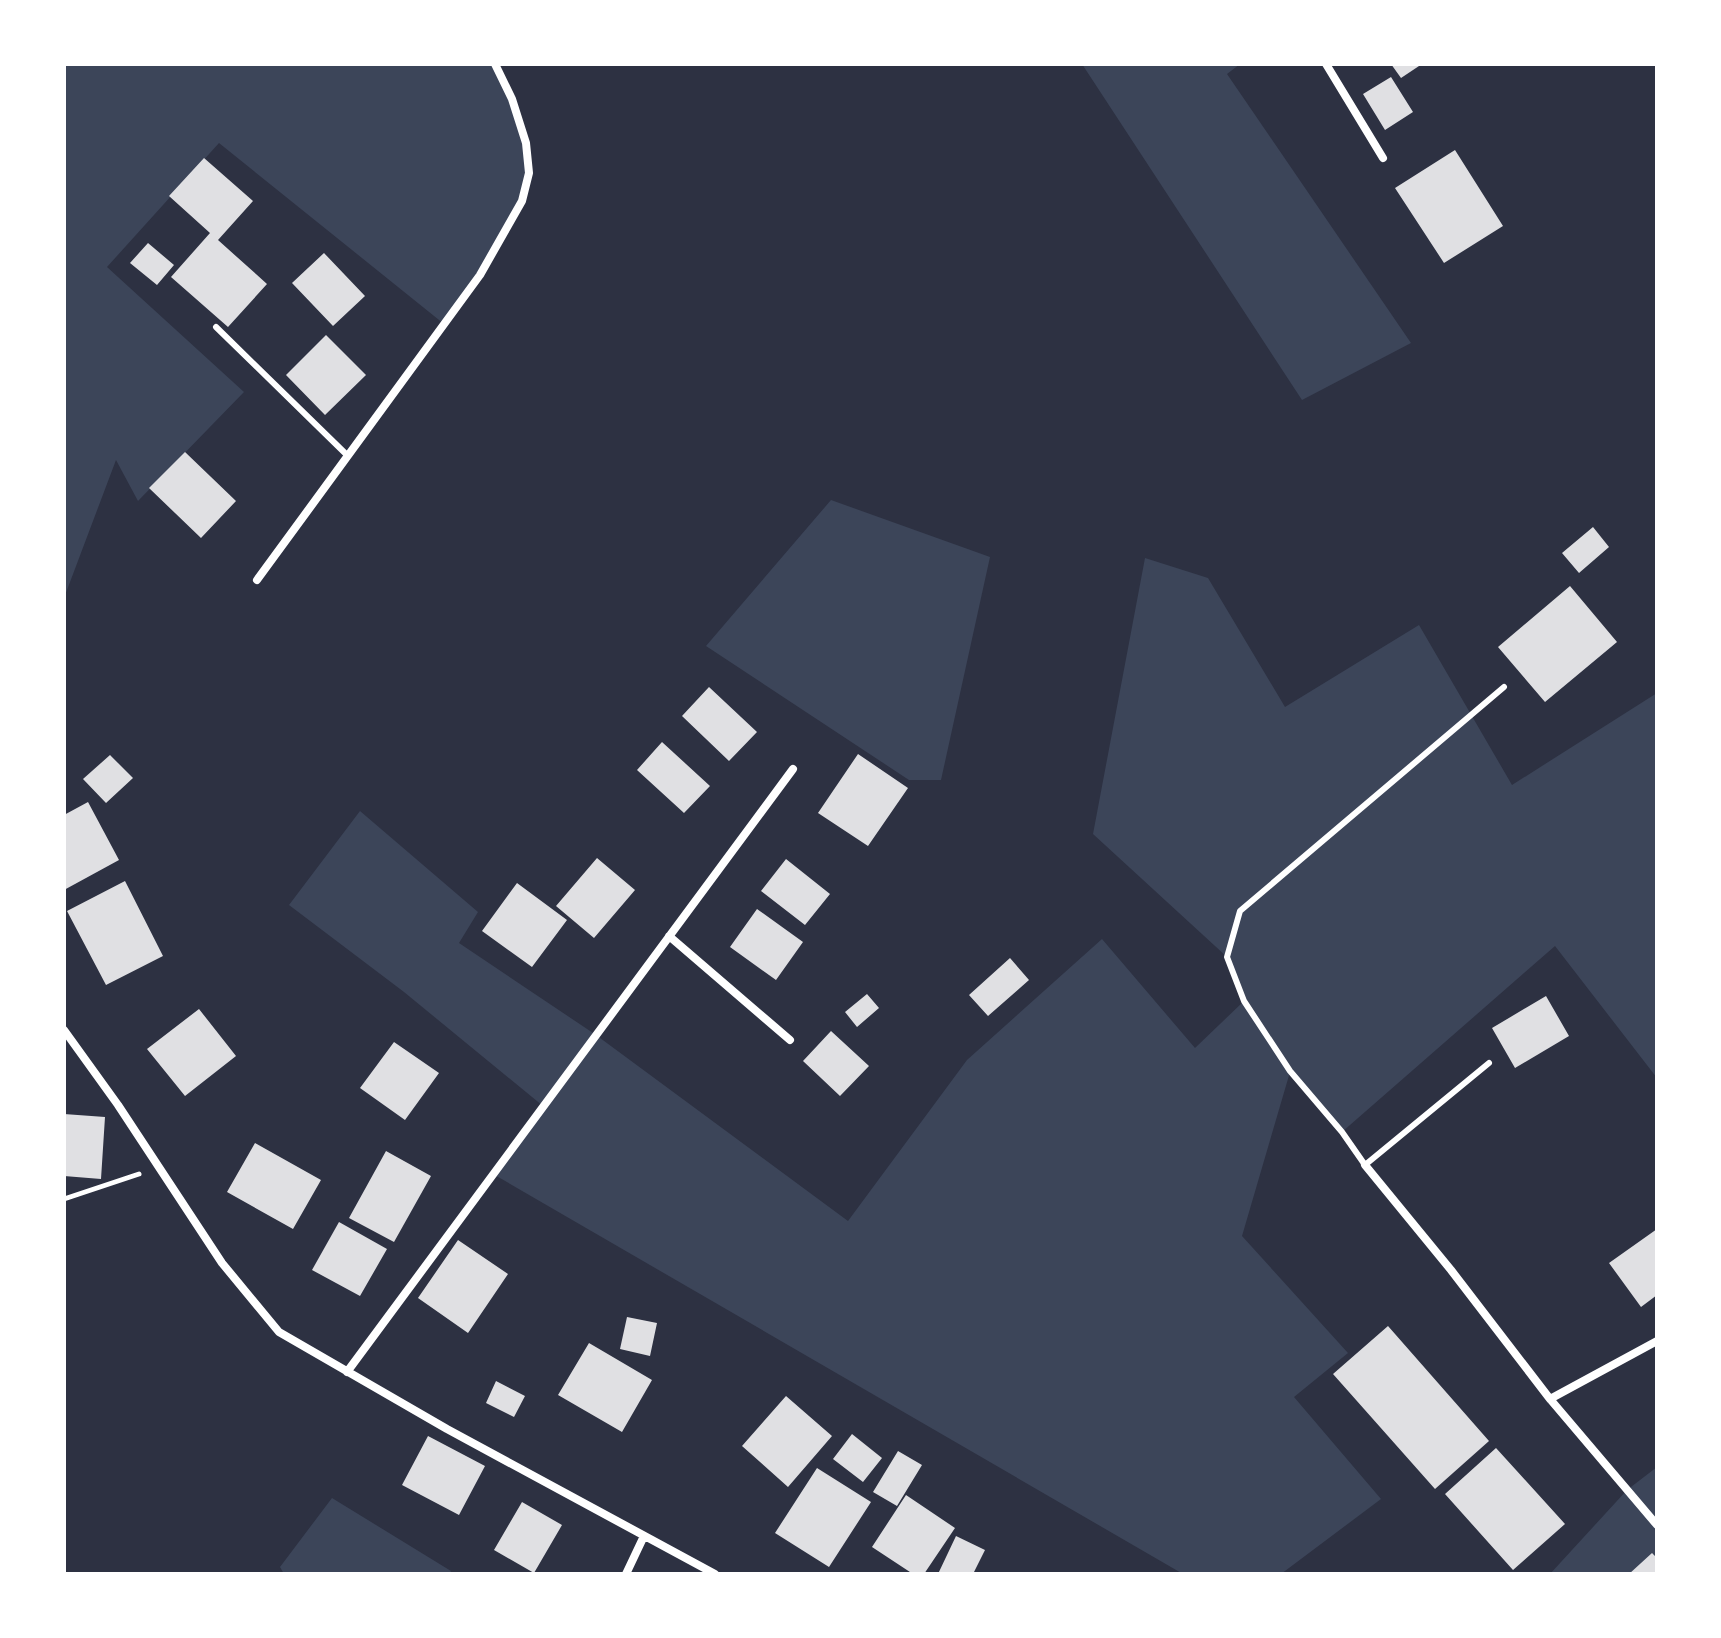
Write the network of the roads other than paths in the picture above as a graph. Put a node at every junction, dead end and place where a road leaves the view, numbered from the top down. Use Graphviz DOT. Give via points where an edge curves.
graph roads {
  1 [pos="495,64"];
  2 [pos="1326,64"];
  3 [pos="1383,158"];
  4 [pos="216,327"];
  5 [pos="348,456"];
  6 [pos="257,580"];
  7 [pos="1504,687"];
  8 [pos="793,769"];
  9 [pos="669,936"];
  10 [pos="64,1030"];
  11 [pos="790,1040"];
  12 [pos="1489,1063"];
  13 [pos="1365,1165"];
  14 [pos="1657,1341"];
  15 [pos="347,1372"];
  16 [pos="1550,1399"];
  17 [pos="1657,1525"];
  18 [pos="644,1536"];
  19 [pos="626,1574"];
  20 [pos="715,1574"];
  1 -- 5 [label="street" via="526,143 529,173 522,201 480,275"];
  2 -- 3 [label="street"];
  4 -- 5 [label="lane"];
  5 -- 6 [label="street"];
  7 -- 13 [label="lane" via="1240,911 1227,957 1244,1001 1290,1071"];
  8 -- 9 [label="street"];
  9 -- 11 [label="street"];
  9 -- 15 [label="street"];
  10 -- 15 [label="street" via="222,1263 279,1332"];
  12 -- 13 [label="lane"];
  13 -- 16 [label="street"];
  14 -- 16 [label="street"];
  15 -- 18 [label="street"];
  16 -- 17 [label="street"];
  18 -- 19 [label="street"];
  18 -- 20 [label="street"];
}
